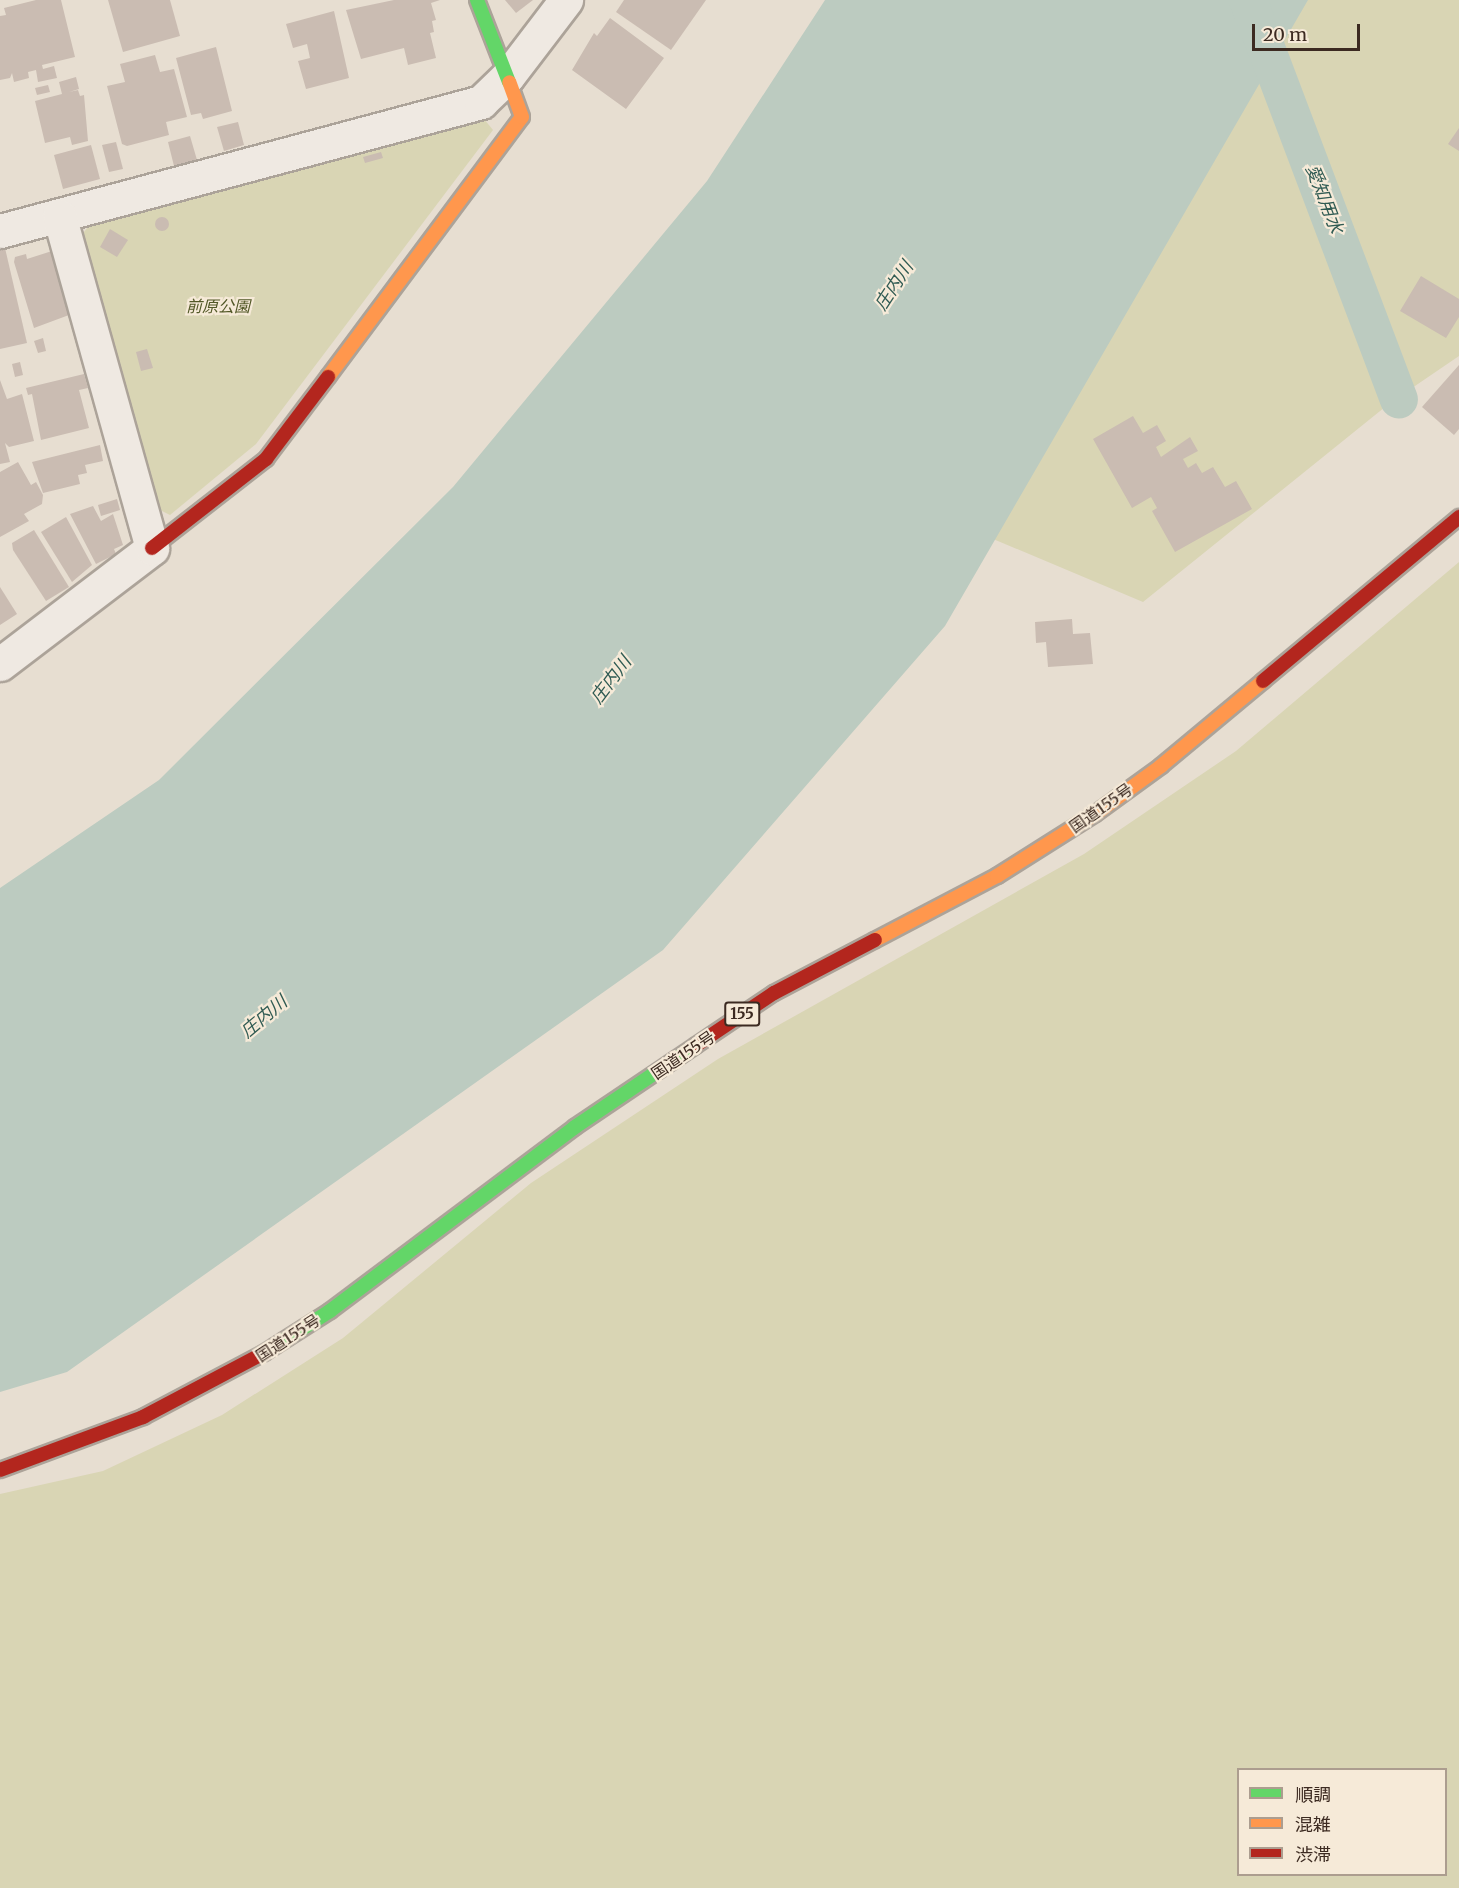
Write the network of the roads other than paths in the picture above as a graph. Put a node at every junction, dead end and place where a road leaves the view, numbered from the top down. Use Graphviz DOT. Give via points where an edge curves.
graph roads {
  1 [pos="477,0"];
  2 [pos="566,0"];
  3 [pos="508,76"];
  4 [pos="58,216"];
  5 [pos="0,231"];
  6 [pos="1459,517"];
  7 [pos="152,548"];
  8 [pos="0,664"];
  9 [pos="0,1470"];
  1 -- 3 [label="main road"];
  2 -- 3 [label="street"];
  3 -- 4 [label="street" via="481,102"];
  3 -- 7 [label="main road" via="522,117 266,459"];
  4 -- 5 [label="street"];
  4 -- 7 [label="street"];
  6 -- 9 [label="main road, 国道155号 / 155" via="1161,766 1095,814 997,876 774,993 575,1127 330,1311 246,1365 143,1417"];
  7 -- 8 [label="street"];
}
